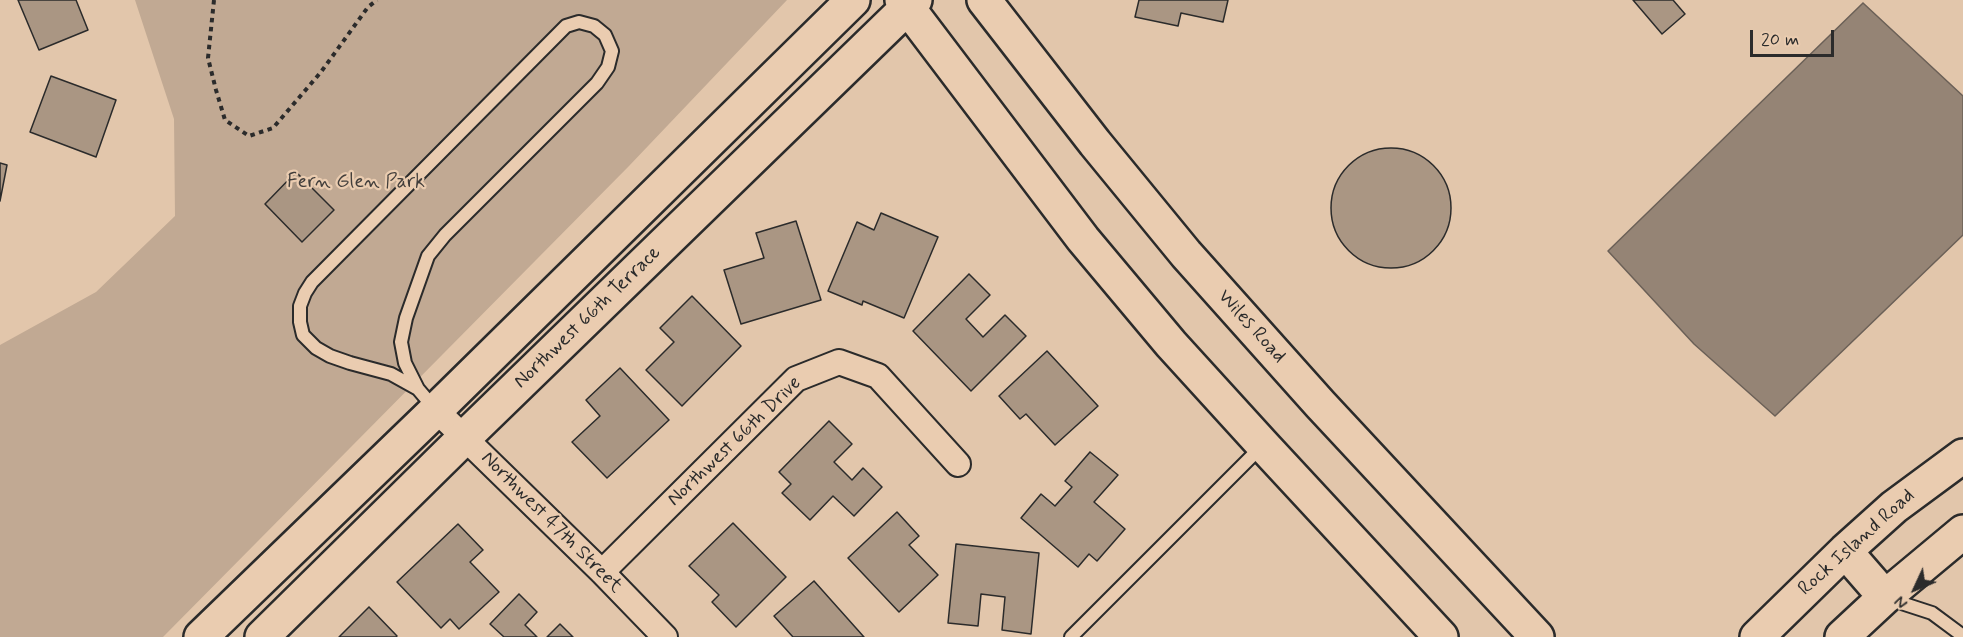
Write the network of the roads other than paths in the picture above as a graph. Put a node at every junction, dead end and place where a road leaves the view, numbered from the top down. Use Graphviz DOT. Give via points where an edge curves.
graph roads {
  1 [pos="853,0"];
  2 [pos="984,0"];
  3 [pos="908,2"];
  4 [pos="427,400"];
  5 [pos="464,438"];
  6 [pos="1263,445"];
  7 [pos="1963,456"];
  8 [pos="958,464"];
  9 [pos="1963,532"];
  10 [pos="1845,551"];
  11 [pos="602,572"];
  12 [pos="1885,597"];
  13 [pos="1963,636"];
  14 [pos="201,637"];
  15 [pos="262,637"];
  16 [pos="665,637"];
  17 [pos="1071,637"];
  18 [pos="1441,637"];
  19 [pos="1537,637"];
  20 [pos="1757,637"];
  21 [pos="1842,637"];
  1 -- 4 [label="main road, Northwest 66th Terrace"];
  2 -- 19 [label="main road, Wiles Road" via="1186,254"];
  3 -- 5 [label="main road, Northwest 66th Terrace"];
  3 -- 6 [label="main road" via="1083,238 1171,344"];
  4 -- 4 [label="lane" via="405,363 400,342 428,256 597,83 608,67 612,51 605,35 594,26 579,22 566,26 305,293 300,322 303,335 316,348 350,363 391,374"];
  4 -- 5 [label="street, Northwest 47th Street"];
  4 -- 14 [label="main road, Northwest 66th Terrace"];
  5 -- 11 [label="street, Northwest 47th Street"];
  5 -- 15 [label="main road, Northwest 66th Terrace"];
  6 -- 17 [label="lane"];
  6 -- 18 [label="main road"];
  7 -- 10 [label="main road, Rock Island Road" via="1894,507"];
  8 -- 11 [label="street, Northwest 66th Drive" via="878,375 840,362 796,379"];
  9 -- 12 [label="main road"];
  10 -- 12 [label="main road"];
  10 -- 20 [label="main road, Rock Island Road"];
  11 -- 16 [label="street, Northwest 47th Street"];
  12 -- 13 [label="lane" via="1932,613"];
  12 -- 21 [label="main road"];
}
